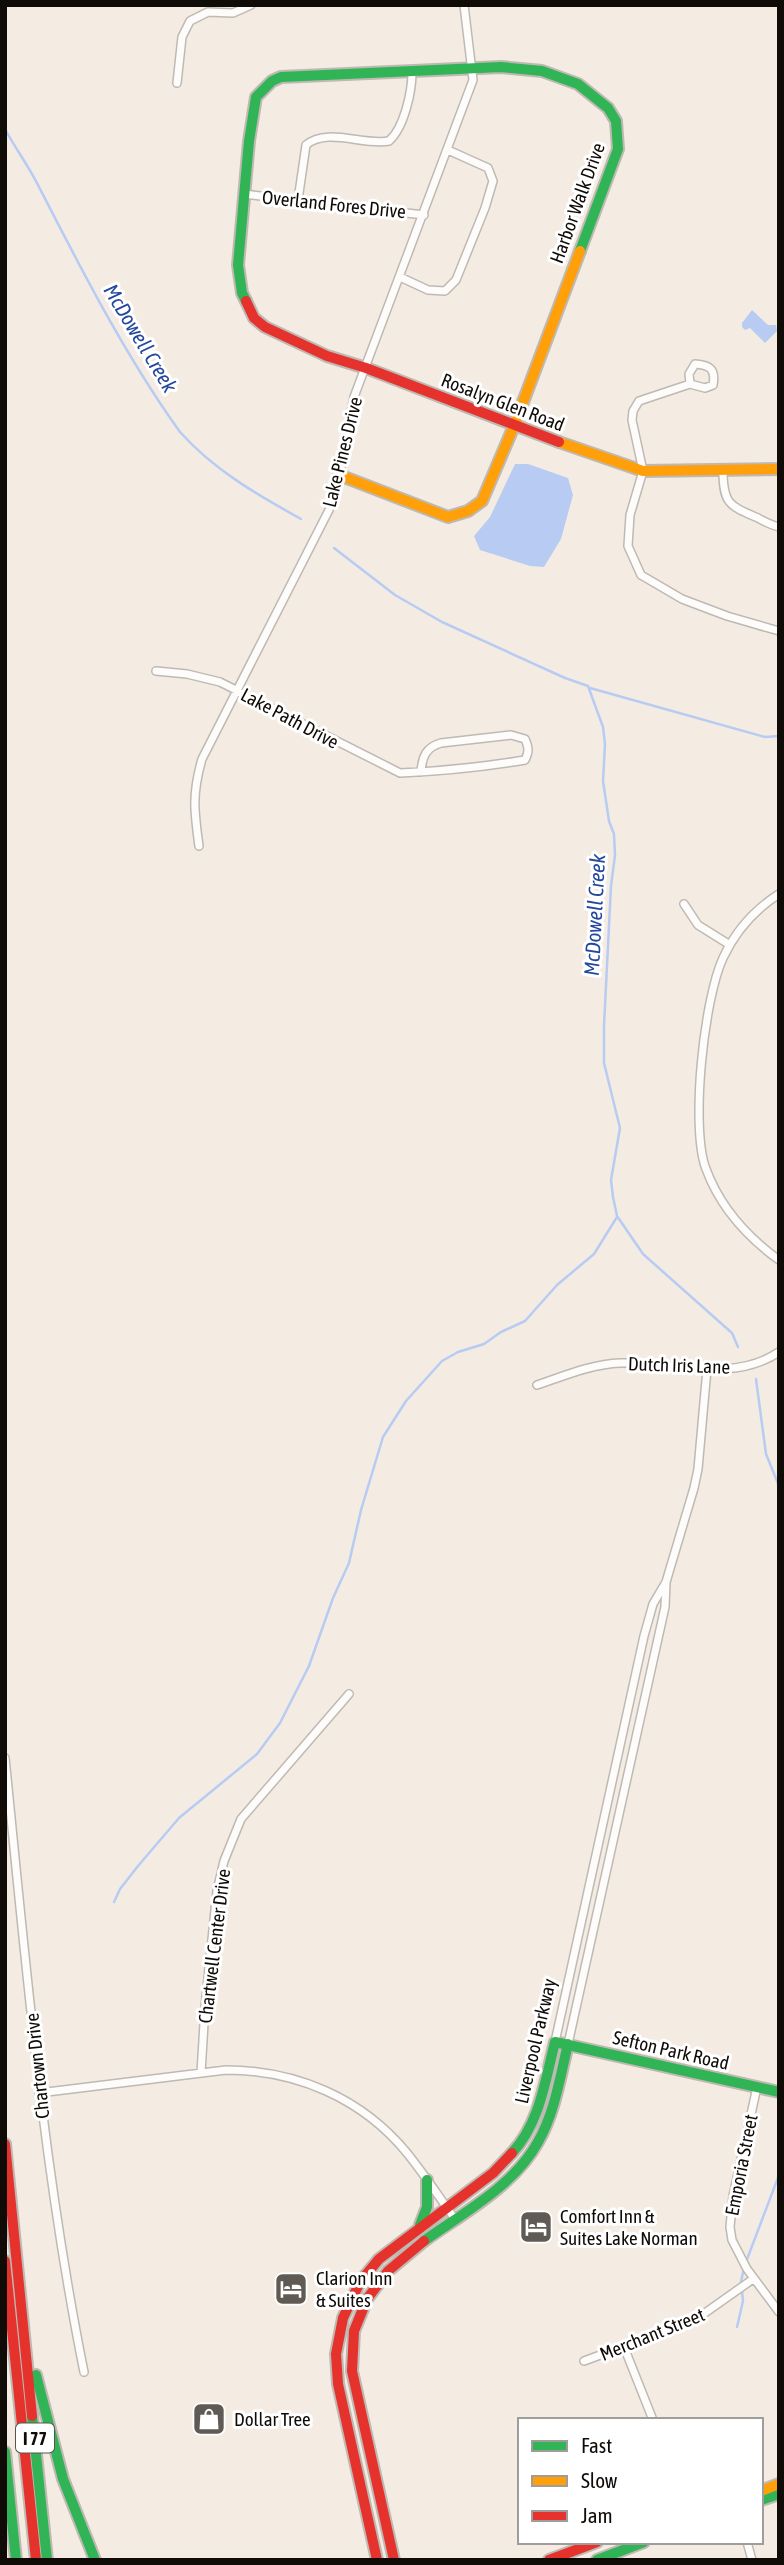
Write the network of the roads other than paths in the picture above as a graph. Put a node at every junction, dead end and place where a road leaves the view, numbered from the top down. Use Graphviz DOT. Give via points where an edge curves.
graph roads {
  1 [pos="251,5"];
  2 [pos="457,5"];
  3 [pos="464,5"];
  4 [pos="473,69"];
  5 [pos="412,72"];
  6 [pos="177,83"];
  7 [pos="448,150"];
  8 [pos="244,194"];
  9 [pos="298,200"];
  10 [pos="424,215"];
  11 [pos="400,276"];
  12 [pos="242,293"];
  13 [pos="366,368"];
  14 [pos="690,384"];
  15 [pos="514,426"];
  16 [pos="779,469"];
  17 [pos="643,471"];
  18 [pos="723,471"];
  19 [pos="339,475"];
  20 [pos="779,527"];
  21 [pos="779,631"];
  22 [pos="156,671"];
  23 [pos="237,690"];
  24 [pos="421,772"];
  25 [pos="199,846"];
  26 [pos="779,894"];
  27 [pos="684,904"];
  28 [pos="730,945"];
  29 [pos="779,1260"];
  30 [pos="779,1352"];
  31 [pos="707,1369"];
  32 [pos="537,1385"];
  33 [pos="666,1582"];
  34 [pos="348,1694"];
  35 [pos="5,1758"];
  36 [pos="555,2042"];
  37 [pos="568,2045"];
  38 [pos="201,2073"];
  39 [pos="757,2087"];
  40 [pos="779,2092"];
  41 [pos="39,2093"];
  42 [pos="5,2144"];
  43 [pos="427,2180"];
  44 [pos="446,2207"];
  45 [pos="454,2219"];
  46 [pos="419,2227"];
  47 [pos="5,2261"];
  48 [pos="753,2279"];
  49 [pos="779,2312"];
  50 [pos="23,2316"];
  51 [pos="624,2347"];
  52 [pos="584,2361"];
  53 [pos="84,2372"];
  54 [pos="652,2418"];
  55 [pos="5,2452"];
  56 [pos="592,2544"];
  57 [pos="624,2544"];
  58 [pos="639,2544"];
  59 [pos="614,2553"];
  60 [pos="16,2560"];
  61 [pos="36,2560"];
  62 [pos="47,2560"];
  63 [pos="95,2560"];
  64 [pos="377,2560"];
  65 [pos="394,2560"];
  66 [pos="549,2560"];
  67 [pos="597,2560"];
  1 -- 6 [label="street" via="233,13 208,12 190,21 182,37"];
  2 -- 3 [label="street"];
  3 -- 4 [label="street, Lake Pines Drive"];
  4 -- 5 [label="main road, Harbor Walk Drive"];
  4 -- 7 [label="street, Lake Pines Drive"];
  4 -- 15 [label="main road, Harbor Walk Drive" via="522,67 552,72 591,92 615,117 618,132 618,149"];
  5 -- 8 [label="main road, Harbor Walk Drive" via="272,81 256,97"];
  5 -- 9 [label="street" via="410,97 389,141 321,137 306,145"];
  7 -- 10 [label="street, Lake Pines Drive"];
  7 -- 11 [label="street" via="488,168 493,181 485,208 456,280 445,291 428,290"];
  8 -- 9 [label="street, Overland Fores Drive"];
  8 -- 12 [label="main road, Harbor Walk Drive" via="238,265"];
  9 -- 10 [label="street, Overland Fores Drive"];
  10 -- 11 [label="street, Lake Pines Drive"];
  11 -- 13 [label="street, Lake Pines Drive"];
  12 -- 13 [label="main road, Rosalyn Glen Road" via="254,318 265,327 327,356"];
  13 -- 15 [label="main road, Rosalyn Glen Road"];
  13 -- 19 [label="street, Lake Pines Drive" via="354,397"];
  14 -- 17 [label="street" via="639,401 633,411"];
  15 -- 17 [label="main road, Rosalyn Glen Road"];
  15 -- 19 [label="main road, Harbor Walk Drive" via="482,500 454,516"];
  16 -- 18 [label="main road, Rosalyn Glen Road"];
  17 -- 18 [label="main road, Rosalyn Glen Road"];
  17 -- 21 [label="street" via="630,515 628,546 641,575 682,599"];
  18 -- 20 [label="street" via="727,501"];
  19 -- 23 [label="street, Lake Pines Drive" via="328,510"];
  22 -- 23 [label="street, Lake Path Drive" via="187,674"];
  23 -- 24 [label="street, Lake Path Drive" via="382,766 400,773"];
  23 -- 25 [label="street, Lake Pines Drive" via="202,758 195,783"];
  24 -- 24 [label="street, Lake Path Drive" via="525,760 528,745 525,739 510,735 441,743 425,751"];
  26 -- 28 [label="street" via="748,920"];
  27 -- 28 [label="street" via="698,925"];
  28 -- 29 [label="street" via="711,995 699,1097 700,1147 722,1203 738,1224"];
  30 -- 31 [label="street, Dutch Iris Lane" via="750,1365"];
  31 -- 32 [label="street, Dutch Iris Lane" via="618,1363"];
  31 -- 33 [label="street, Liverpool Parkway" via="696,1479"];
  33 -- 36 [label="street, Liverpool Parkway" via="653,1604 644,1636"];
  33 -- 37 [label="street, Liverpool Parkway" via="665,1607"];
  34 -- 38 [label="street, Chartwell Center Drive" via="241,1819 224,1861 217,1891"];
  35 -- 41 [label="street, Chartown Drive"];
  36 -- 37 [label="main road, Sefton Park Road"];
  36 -- 44 [label="main road, Liverpool Parkway" via="538,2111 521,2143 493,2173"];
  37 -- 39 [label="main road, Sefton Park Road"];
  37 -- 45 [label="main road, Liverpool Parkway" via="550,2114 530,2154 496,2189"];
  38 -- 41 [label="street"];
  38 -- 43 [label="street" via="265,2073 329,2091 386,2131"];
  39 -- 40 [label="main road, Sefton Park Road"];
  39 -- 48 [label="street, Emporia Street" via="729,2217 732,2240"];
  41 -- 53 [label="street, Chartown Drive" via="66,2287"];
  42 -- 50 [label="main road, I 77"];
  43 -- 44 [label="street"];
  43 -- 46 [label="main road" via="427,2207"];
  44 -- 45 [label="street"];
  44 -- 46 [label="main road, Liverpool Parkway"];
  45 -- 65 [label="main road, Liverpool Parkway" via="383,2275 363,2308 352,2340 352,2371"];
  46 -- 64 [label="main road, Liverpool Parkway" via="368,2271 349,2303 338,2337 338,2384"];
  47 -- 61 [label="main road, I 77"];
  48 -- 49 [label="street, Emporia Street"];
  48 -- 51 [label="street, Merchant Street" via="695,2320"];
  50 -- 62 [label="main road, I 77"];
  50 -- 63 [label="main road" via="62,2479"];
  51 -- 52 [label="street, Merchant Street"];
  51 -- 54 [label="street"];
  55 -- 60 [label="main road, I 77"];
  56 -- 66 [label="main road"];
  57 -- 59 [label="main road"];
  58 -- 59 [label="main road"];
  59 -- 67 [label="main road"];
}
